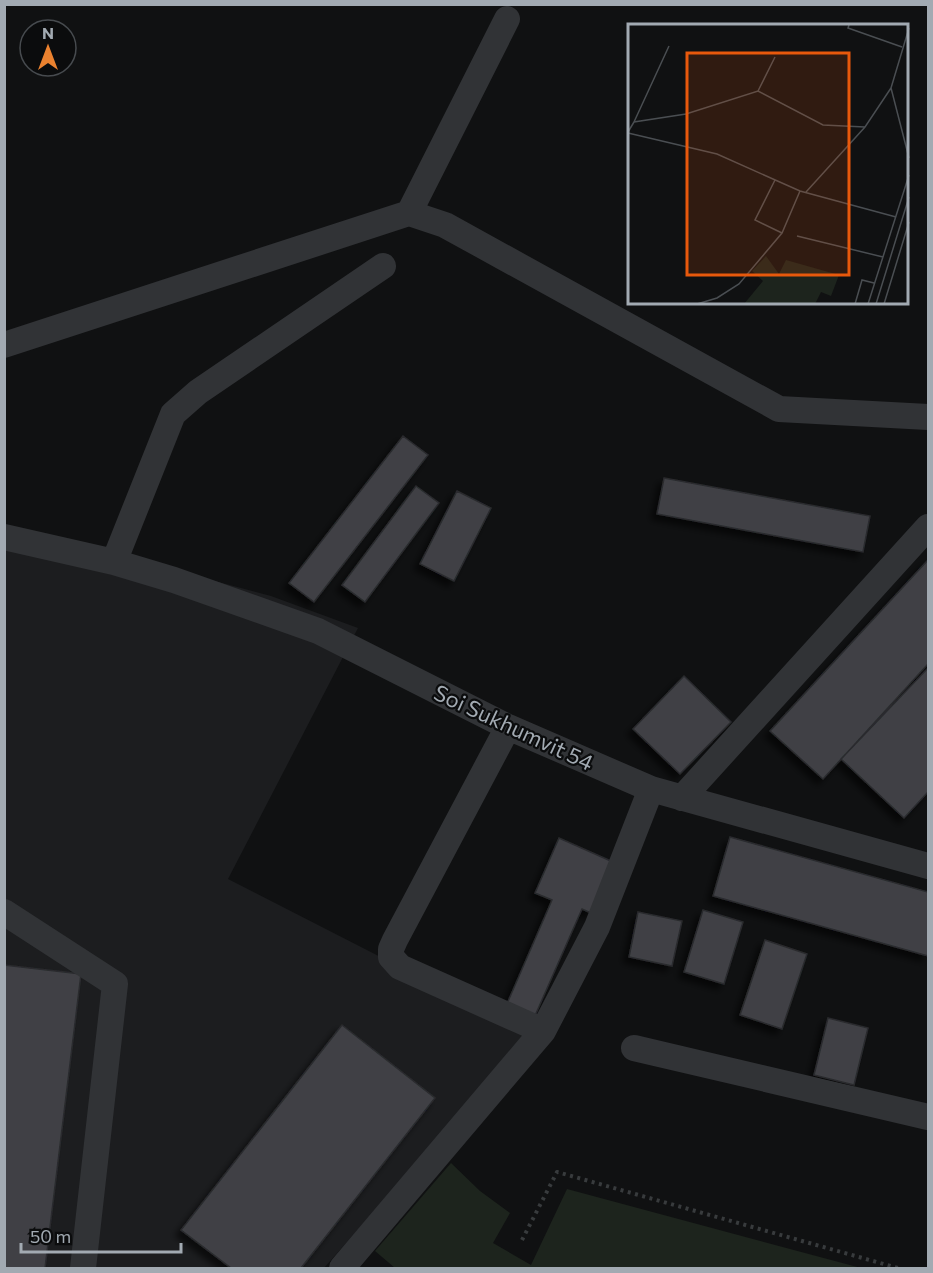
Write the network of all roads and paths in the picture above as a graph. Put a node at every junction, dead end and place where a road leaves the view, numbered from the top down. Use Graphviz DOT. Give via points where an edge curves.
graph roads {
  1 [pos="507,19"];
  2 [pos="409,213"];
  3 [pos="383,266"];
  4 [pos="4,345"];
  5 [pos="928,417"];
  6 [pos="928,527"];
  7 [pos="4,537"];
  8 [pos="114,562"];
  9 [pos="508,727"];
  10 [pos="651,789"];
  11 [pos="682,798"];
  12 [pos="928,866"];
  13 [pos="4,912"];
  14 [pos="543,1031"];
  15 [pos="634,1048"];
  16 [pos="928,1117"];
  17 [pos="522,1240"];
  18 [pos="83,1269"];
  19 [pos="342,1269"];
  20 [pos="898,1269"];
  1 -- 2 [label="street"];
  2 -- 4 [label="street"];
  2 -- 5 [label="street" via="445,225 779,409"];
  3 -- 8 [label="street" via="198,392 173,414"];
  6 -- 11 [label="street"];
  7 -- 8 [label="street, Soi Sukhumvit 54"];
  8 -- 9 [label="street, Soi Sukhumvit 54" via="318,632"];
  9 -- 10 [label="street, Soi Sukhumvit 54"];
  9 -- 14 [label="street" via="395,940 391,957 400,967"];
  10 -- 11 [label="street, Soi Sukhumvit 54"];
  10 -- 14 [label="street" via="597,927"];
  11 -- 12 [label="street, Soi Sukhumvit 54"];
  13 -- 18 [label="street" via="115,984"];
  14 -- 19 [label="street"];
  15 -- 16 [label="street"];
  17 -- 20 [label="path" via="557,1172"];
}
